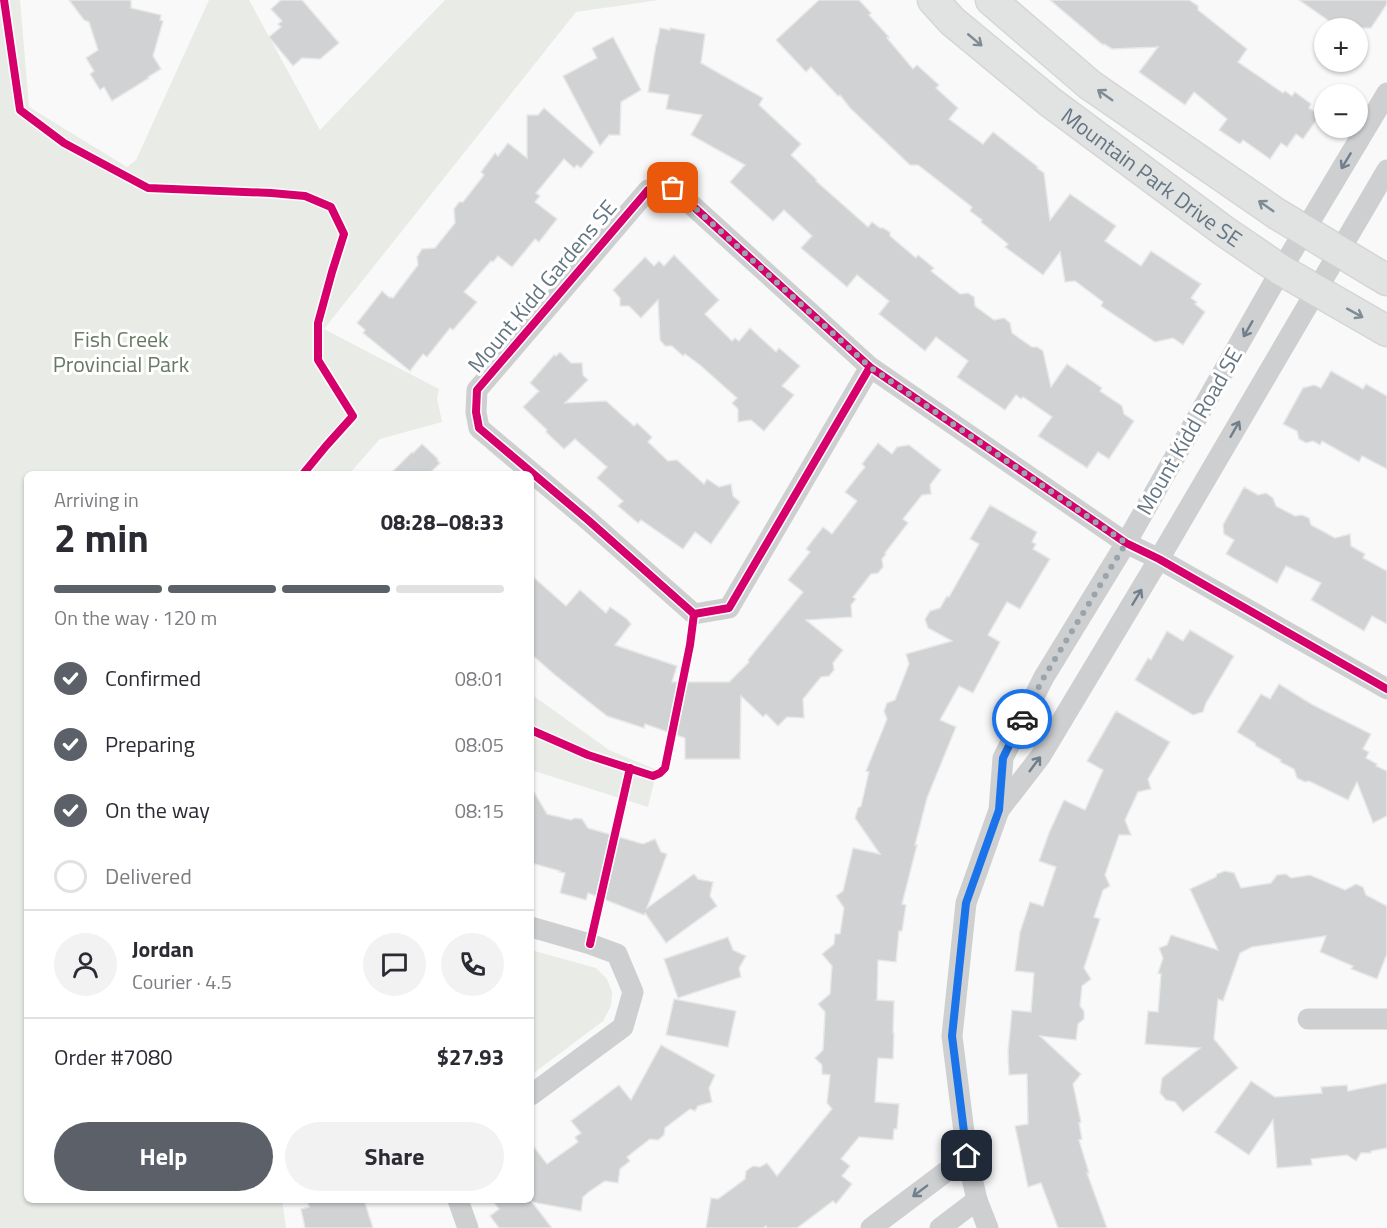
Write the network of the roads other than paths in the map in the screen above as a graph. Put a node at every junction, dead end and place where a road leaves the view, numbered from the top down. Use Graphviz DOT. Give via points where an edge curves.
graph roads {
  1 [pos="933,0"];
  2 [pos="991,0"];
  3 [pos="1387,93"];
  4 [pos="1387,170"];
  5 [pos="1305,230"];
  6 [pos="1340,252"];
  7 [pos="1281,270"];
  8 [pos="1387,280"];
  9 [pos="1316,291"];
  10 [pos="1387,332"];
  11 [pos="870,367"];
  12 [pos="529,471"];
  13 [pos="534,475"];
  14 [pos="1126,543"];
  15 [pos="1160,559"];
  16 [pos="1387,689"];
  17 [pos="999,810"];
  18 [pos="534,928"];
  19 [pos="1308,1020"];
  20 [pos="1387,1020"];
  21 [pos="534,1093"];
  22 [pos="967,1156"];
  23 [pos="977,1200"];
  24 [pos="459,1203"];
  25 [pos="468,1228"];
  26 [pos="871,1228"];
  27 [pos="940,1228"];
  28 [pos="988,1228"];
  1 -- 7 [label="street, Mountain Park Drive SE, one-way" via="952,21 1050,102"];
  5 -- 2 [label="street, Mountain Park Drive SE, one-way" via="1090,85"];
  3 -- 5 [label="street, Mount Kidd Road SE, one-way"];
  4 -- 6 [label="street, Mount Kidd Road SE"];
  5 -- 6 [label="street, Mountain Park Drive SE"];
  5 -- 7 [label="street, Mount Kidd Road SE"];
  6 -- 8 [label="street, Mountain Park Drive SE"];
  6 -- 9 [label="street, Mount Kidd Road SE"];
  7 -- 9 [label="street, Mountain Park Drive SE"];
  7 -- 14 [label="street, Mount Kidd Road SE, one-way"];
  9 -- 10 [label="street, Mountain Park Drive SE, one-way"];
  15 -- 9 [label="street, Mount Kidd Road SE, one-way"];
  11 -- 12 [label="street, Mount Kidd Gardens SE" via="673,188 648,190 477,390 478,428"];
  11 -- 13 [label="street, Mount Kidd Gardens SE" via="729,608 694,614"];
  11 -- 14 [label="street, Mount Kidd Gardens SE"];
  14 -- 15 [label="street, Mount Kidd Gardens SE"];
  14 -- 17 [label="street, Mount Kidd Road SE" via="1044,677 1003,758"];
  15 -- 16 [label="street, Mount Kidd Gardens SE"];
  17 -- 15 [label="street, Mount Kidd Road SE, one-way" via="1040,757"];
  17 -- 22 [label="street, Mount Kidd Road SE" via="966,903 952,1036"];
  18 -- 21 [label="street" via="617,954 633,992 623,1027"];
  19 -- 20 [label="street"];
  22 -- 23 [label="street, Mount Kidd Road SE"];
  22 -- 26 [label="street, one-way"];
  23 -- 27 [label="street"];
  23 -- 28 [label="street, Mount Kidd Road SE"];
  24 -- 25 [label="street"];
}
